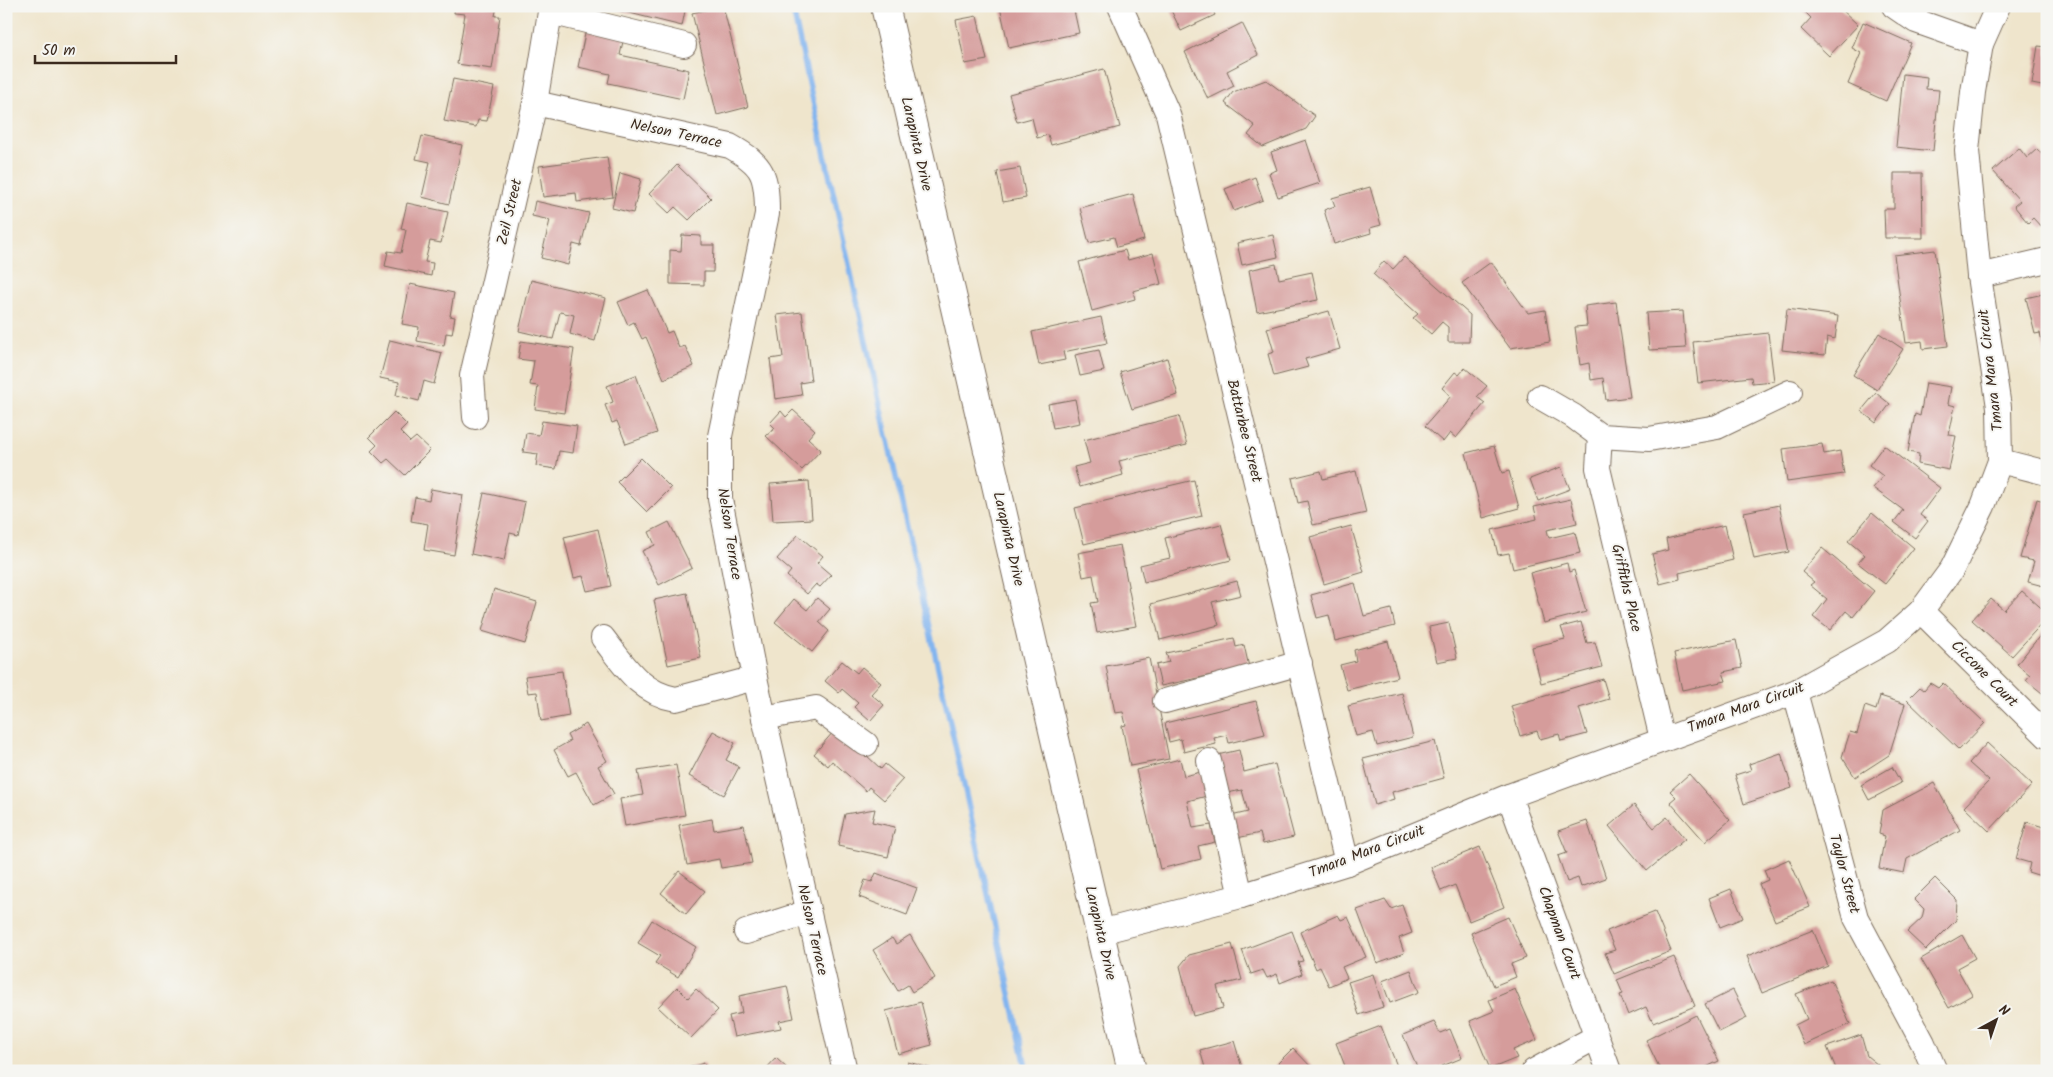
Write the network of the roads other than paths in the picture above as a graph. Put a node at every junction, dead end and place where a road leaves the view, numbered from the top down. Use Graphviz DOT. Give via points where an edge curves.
graph roads {
  1 [pos="885,6"];
  2 [pos="1120,6"];
  3 [pos="1894,6"];
  4 [pos="1998,6"];
  5 [pos="550,9"];
  6 [pos="1981,44"];
  7 [pos="684,45"];
  8 [pos="535,103"];
  9 [pos="2047,260"];
  10 [pos="1979,276"];
  11 [pos="1790,392"];
  12 [pos="1540,397"];
  13 [pos="475,417"];
  14 [pos="1600,436"];
  15 [pos="2000,461"];
  16 [pos="2047,473"];
  17 [pos="1921,611"];
  18 [pos="603,638"];
  19 [pos="1300,663"];
  20 [pos="755,678"];
  21 [pos="1795,692"];
  22 [pos="1165,701"];
  23 [pos="764,718"];
  24 [pos="2047,736"];
  25 [pos="1662,739"];
  26 [pos="866,744"];
  27 [pos="1209,761"];
  28 [pos="1509,796"];
  29 [pos="1347,863"];
  30 [pos="1241,896"];
  31 [pos="808,912"];
  32 [pos="746,932"];
  33 [pos="1100,932"];
  34 [pos="1596,1037"];
  35 [pos="845,1071"];
  36 [pos="1132,1071"];
  37 [pos="1534,1071"];
  38 [pos="1609,1071"];
  39 [pos="1935,1071"];
  1 -- 33 [label="main road, Larapinta Drive"];
  2 -- 19 [label="street, Battarbee Street" via="1168,114"];
  3 -- 6 [label="street" via="1916,21"];
  4 -- 6 [label="street, Tmara Mara Circuit"];
  5 -- 7 [label="street"];
  5 -- 8 [label="street, Zeil Street"];
  6 -- 10 [label="street, Tmara Mara Circuit" via="1967,151"];
  8 -- 13 [label="street, Zeil Street" via="472,376"];
  8 -- 20 [label="street, Nelson Terrace" via="730,146 761,170 767,189 767,214 720,436 720,500"];
  9 -- 10 [label="street"];
  10 -- 15 [label="street, Tmara Mara Circuit" via="1999,407"];
  11 -- 14 [label="street" via="1717,427 1649,439"];
  12 -- 14 [label="street"];
  14 -- 25 [label="street, Griffiths Place" via="1598,468"];
  15 -- 16 [label="street"];
  15 -- 17 [label="street, Tmara Mara Circuit" via="1983,506 1952,569"];
  17 -- 21 [label="street, Tmara Mara Circuit" via="1887,642"];
  17 -- 24 [label="street, Ciccone Court"];
  18 -- 20 [label="street" via="634,678 663,697 676,699"];
  19 -- 22 [label="street"];
  19 -- 29 [label="street, Battarbee Street"];
  20 -- 23 [label="street, Nelson Terrace"];
  21 -- 25 [label="street, Tmara Mara Circuit"];
  21 -- 39 [label="street, Taylor Street" via="1856,918 1923,1042"];
  23 -- 26 [label="street" via="816,708"];
  23 -- 31 [label="street, Nelson Terrace"];
  25 -- 28 [label="street, Tmara Mara Circuit"];
  27 -- 30 [label="street"];
  28 -- 29 [label="street, Tmara Mara Circuit"];
  28 -- 34 [label="street, Chapman Court"];
  29 -- 30 [label="street, Tmara Mara Circuit"];
  30 -- 33 [label="street, Tmara Mara Circuit"];
  31 -- 32 [label="street"];
  31 -- 35 [label="street, Nelson Terrace"];
  33 -- 36 [label="main road, Larapinta Drive"];
  34 -- 37 [label="street"];
  34 -- 38 [label="street, Chapman Court"];
}
